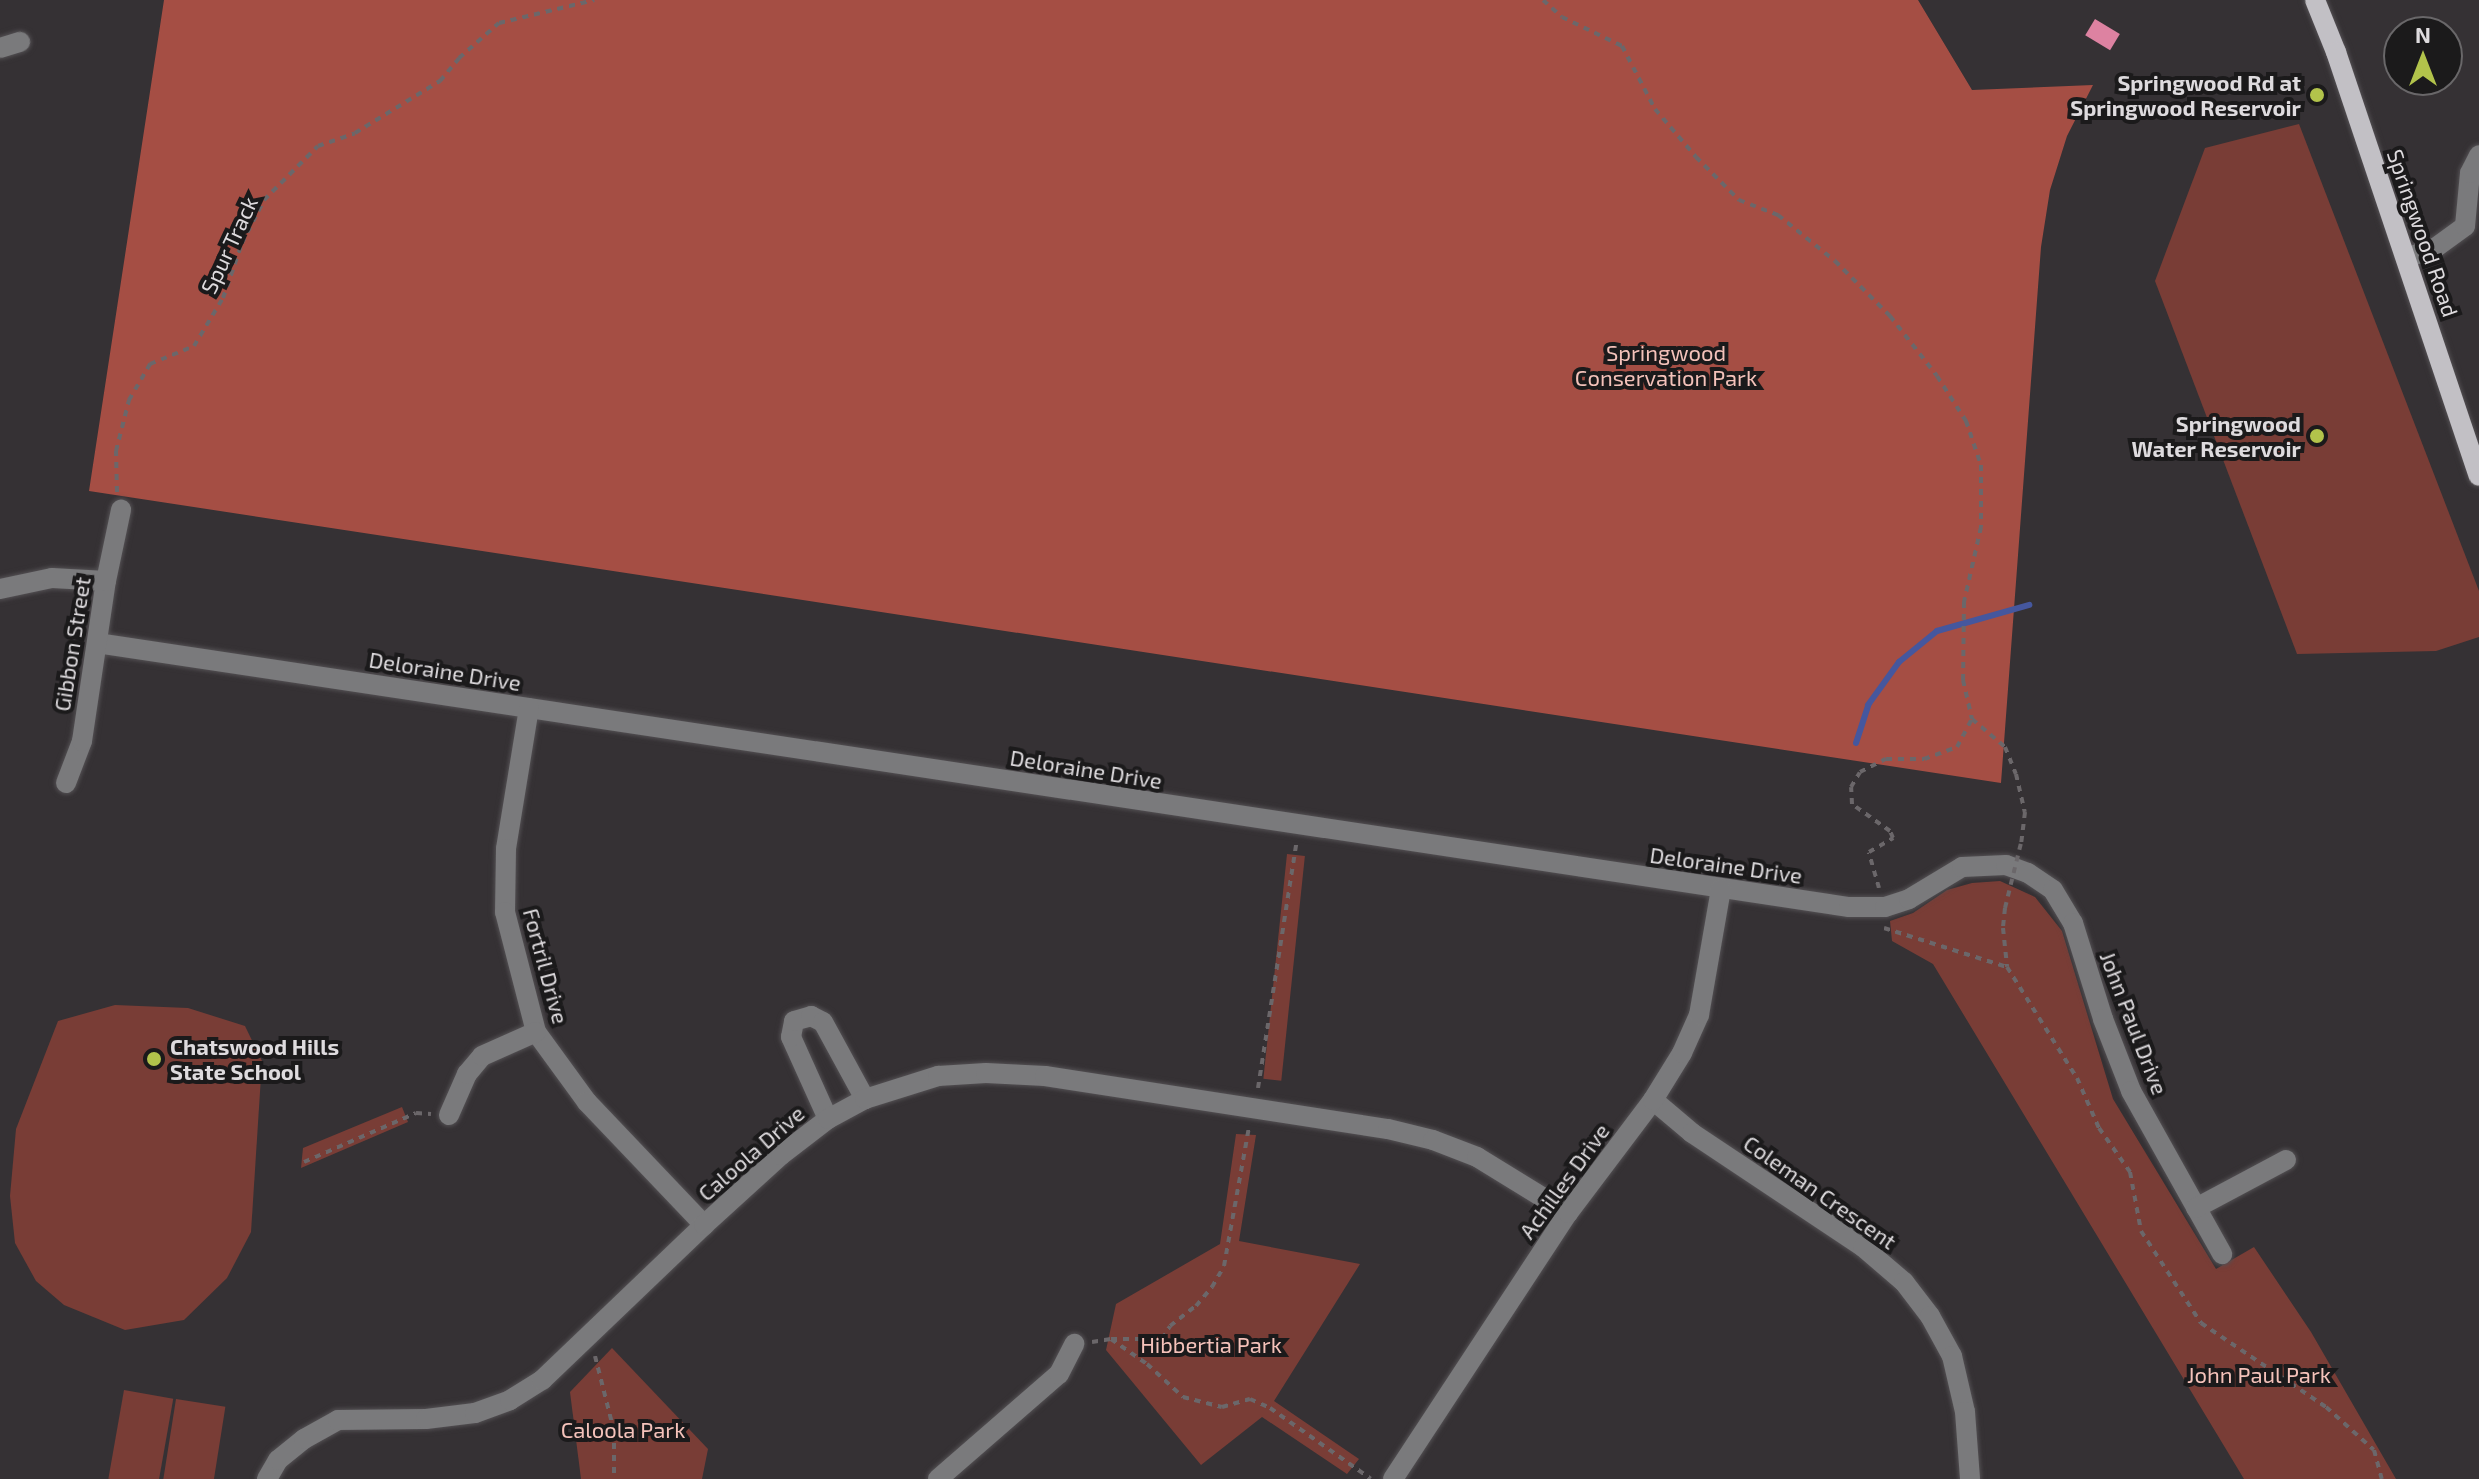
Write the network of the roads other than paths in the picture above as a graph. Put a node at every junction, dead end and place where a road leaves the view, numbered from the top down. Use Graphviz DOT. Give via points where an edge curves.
graph roads {
  1 [pos="2315,0"];
  2 [pos="2324,0"];
  3 [pos="2336,52"];
  4 [pos="2479,155"];
  5 [pos="2406,258"];
  6 [pos="2479,476"];
  7 [pos="121,510"];
  8 [pos="106,581"];
  9 [pos="0,589"];
  10 [pos="97,643"];
  11 [pos="529,708"];
  12 [pos="66,783"];
  13 [pos="1721,889"];
  14 [pos="2053,890"];
  15 [pos="536,1032"];
  16 [pos="865,1099"];
  17 [pos="1653,1100"];
  18 [pos="449,1115"];
  19 [pos="828,1119"];
  20 [pos="2286,1160"];
  21 [pos="2196,1208"];
  22 [pos="1568,1213"];
  23 [pos="704,1225"];
  24 [pos="2222,1254"];
  25 [pos="1074,1344"];
  26 [pos="267,1479"];
  27 [pos="938,1479"];
  28 [pos="1393,1479"];
  29 [pos="1970,1479"];
  1 -- 3 [label="main road, Springwood Road"];
  2 -- 3 [label="main road, Springwood Road"];
  3 -- 5 [label="main road, Springwood Road"];
  4 -- 5 [label="street" via="2470,173 2465,226 2435,248"];
  5 -- 6 [label="main road, Springwood Road"];
  7 -- 8 [label="street, Gibbon Street"];
  8 -- 9 [label="street" via="52,578"];
  8 -- 10 [label="street, Gibbon Street"];
  10 -- 11 [label="street, Deloraine Drive"];
  10 -- 12 [label="street, Gibbon Street" via="82,741"];
  11 -- 13 [label="street, Deloraine Drive"];
  11 -- 15 [label="street, Fortril Drive" via="506,849 505,912"];
  13 -- 14 [label="street, Deloraine Drive" via="1885,907 1962,867 1983,864 2028,873"];
  13 -- 17 [label="street, Achilles Drive" via="1699,1015"];
  14 -- 21 [label="street, John Paul Drive" via="2073,923 2131,1091"];
  15 -- 18 [label="street" via="482,1056 467,1074"];
  15 -- 23 [label="street, Fortril Drive" via="587,1102"];
  16 -- 19 [label="street, Caloola Drive"];
  16 -- 19 [label="street" via="823,1022 811,1016 794,1021 791,1037"];
  16 -- 22 [label="street, Caloola Drive" via="938,1076 1045,1076 1388,1129 1477,1157"];
  17 -- 22 [label="street, Achilles Drive"];
  17 -- 29 [label="street, Coleman Crescent" via="1692,1133 1863,1247 1904,1282 1952,1356 1965,1412"];
  19 -- 23 [label="street, Caloola Drive"];
  20 -- 21 [label="street"];
  21 -- 24 [label="street, John Paul Drive"];
  22 -- 28 [label="street, Achilles Drive"];
  23 -- 26 [label="street, Caloola Drive" via="542,1380 510,1400 475,1413 438,1418 338,1420 278,1460"];
  25 -- 27 [label="street" via="1059,1374"];
}
